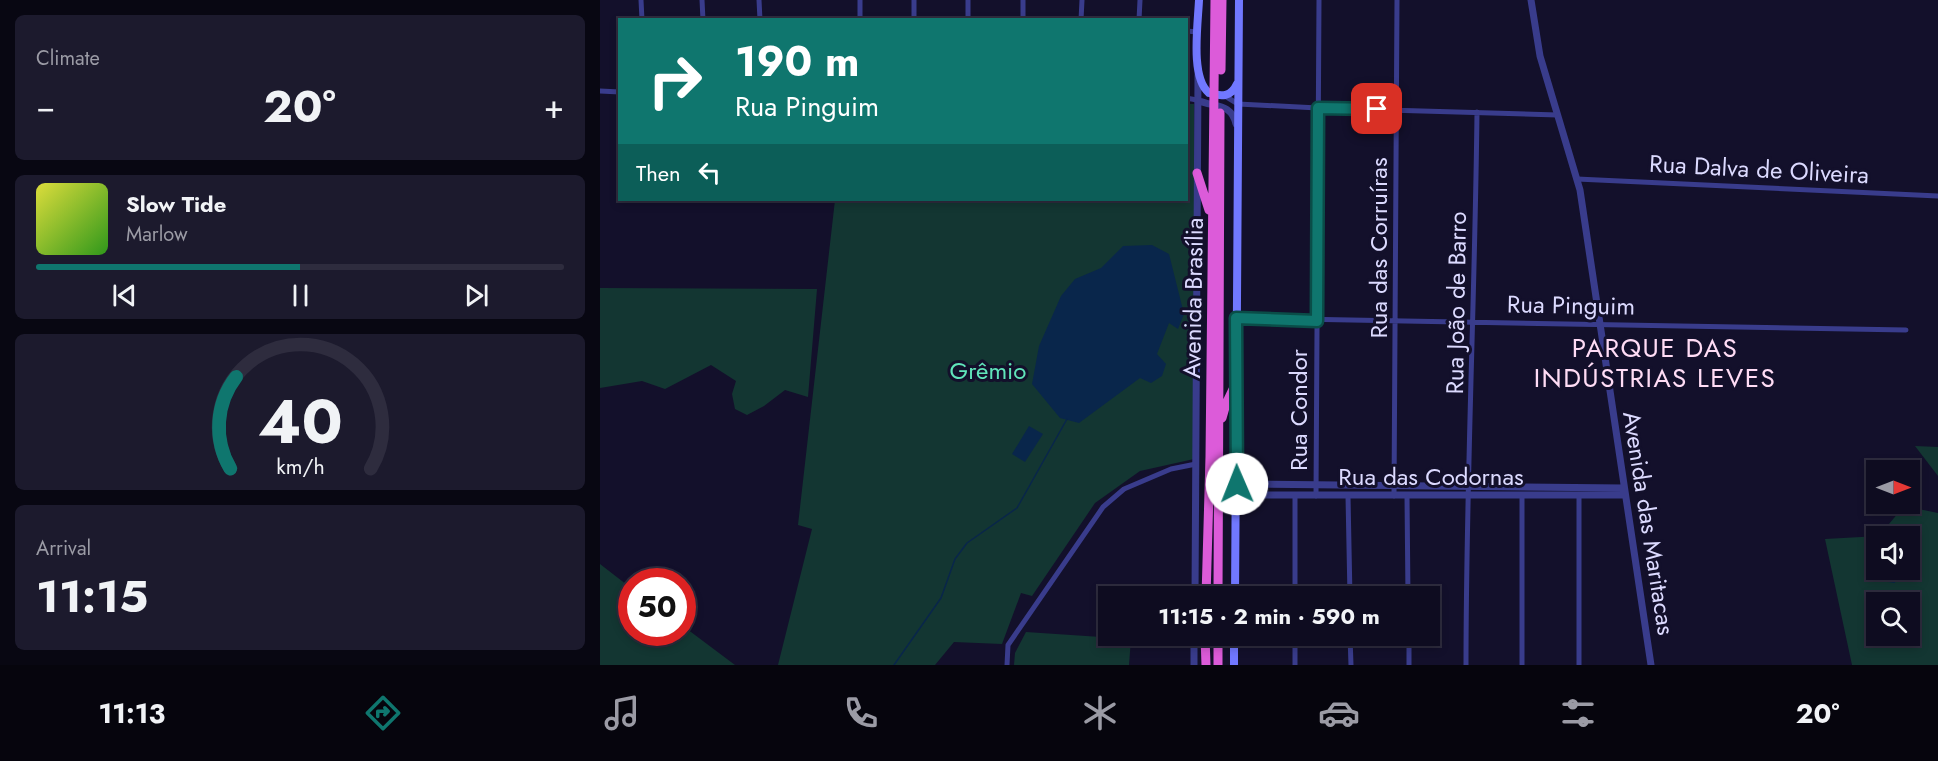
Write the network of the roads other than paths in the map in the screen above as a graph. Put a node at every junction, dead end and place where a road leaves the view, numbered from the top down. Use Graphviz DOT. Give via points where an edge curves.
graph roads {
  1 [pos="641,0"];
  2 [pos="702,0"];
  3 [pos="759,0"];
  4 [pos="860,0"];
  5 [pos="914,0"];
  6 [pos="968,0"];
  7 [pos="1023,0"];
  8 [pos="1082,0"];
  9 [pos="1140,0"];
  10 [pos="1199,0"];
  11 [pos="1215,0"];
  12 [pos="1222,0"];
  13 [pos="1239,0"];
  14 [pos="1318,0"];
  15 [pos="1397,0"];
  16 [pos="1531,0"];
  17 [pos="642,18"];
  18 [pos="702,18"];
  19 [pos="760,18"];
  20 [pos="860,18"];
  21 [pos="914,18"];
  22 [pos="968,18"];
  23 [pos="1023,18"];
  24 [pos="1081,18"];
  25 [pos="1139,18"];
  26 [pos="1188,32"];
  27 [pos="1198,32"];
  28 [pos="1198,69"];
  29 [pos="1238,83"];
  30 [pos="600,91"];
  31 [pos="618,92"];
  32 [pos="1188,98"];
  33 [pos="1197,100"];
  34 [pos="1217,100"];
  35 [pos="1238,104"];
  36 [pos="1318,108"];
  37 [pos="1396,110"];
  38 [pos="1477,112"];
  39 [pos="1558,115"];
  40 [pos="1198,121"];
  41 [pos="1238,132"];
  42 [pos="1197,173"];
  43 [pos="1577,179"];
  44 [pos="1938,196"];
  45 [pos="1213,240"];
  46 [pos="1236,318"];
  47 [pos="1317,321"];
  48 [pos="1395,321"];
  49 [pos="1474,322"];
  50 [pos="1600,323"];
  51 [pos="1906,330"];
  52 [pos="1236,383"];
  53 [pos="1218,447"];
  54 [pos="1196,464"];
  55 [pos="1237,484"];
  56 [pos="1316,485"];
  57 [pos="1418,485"];
  58 [pos="1394,486"];
  59 [pos="1539,486"];
  60 [pos="1469,491"];
  61 [pos="1625,491"];
  62 [pos="1237,495"];
  63 [pos="1418,495"];
  64 [pos="1522,495"];
  65 [pos="1295,496"];
  66 [pos="1316,496"];
  67 [pos="1348,496"];
  68 [pos="1394,496"];
  69 [pos="1407,496"];
  70 [pos="1539,496"];
  71 [pos="1579,496"];
  72 [pos="1195,586"];
  73 [pos="1206,586"];
  74 [pos="1218,586"];
  75 [pos="1235,586"];
  76 [pos="1295,586"];
  77 [pos="1350,586"];
  78 [pos="1408,586"];
  79 [pos="1194,646"];
  80 [pos="1205,646"];
  81 [pos="1218,646"];
  82 [pos="1234,646"];
  83 [pos="1295,646"];
  84 [pos="1350,646"];
  85 [pos="1409,646"];
  86 [pos="1007,665"];
  87 [pos="1194,665"];
  88 [pos="1206,665"];
  89 [pos="1218,665"];
  90 [pos="1234,665"];
  91 [pos="1295,665"];
  92 [pos="1351,665"];
  93 [pos="1409,665"];
  94 [pos="1466,665"];
  95 [pos="1522,665"];
  96 [pos="1579,665"];
  97 [pos="1651,665"];
  1 -- 17 [label="street"];
  2 -- 18 [label="street"];
  3 -- 19 [label="street"];
  4 -- 20 [label="street"];
  5 -- 21 [label="street"];
  6 -- 22 [label="street"];
  7 -- 23 [label="street"];
  8 -- 24 [label="street"];
  9 -- 25 [label="street"];
  10 -- 27 [label="main road"];
  11 -- 34 [label="highway, Avenida Brasília"];
  12 -- 34 [label="highway, Avenida Brasília"];
  13 -- 29 [label="main road"];
  14 -- 36 [label="street, Rua Condor"];
  15 -- 37 [label="street, Rua das Corruíras"];
  16 -- 39 [label="street, Avenida das Maritacas" via="1540,56"];
  26 -- 27 [label="street"];
  27 -- 28 [label="main road"];
  28 -- 33 [label="street"];
  28 -- 34 [label="main road" via="1204,89"];
  29 -- 34 [label="main road" via="1231,94"];
  29 -- 35 [label="main road"];
  30 -- 31 [label="street"];
  32 -- 33 [label="street"];
  33 -- 34 [label="street"];
  33 -- 40 [label="street"];
  34 -- 35 [label="street"];
  34 -- 40 [label="street" via="1203,109"];
  34 -- 41 [label="street" via="1233,113"];
  34 -- 45 [label="highway, Avenida Brasília"];
  34 -- 53 [label="highway, Avenida Brasília"];
  35 -- 36 [label="street"];
  35 -- 41 [label="main road"];
  36 -- 37 [label="street"];
  36 -- 47 [label="street, Rua Condor"];
  37 -- 38 [label="street"];
  37 -- 48 [label="street, Rua das Corruíras"];
  38 -- 39 [label="street"];
  38 -- 49 [label="street, Rua João de Barro"];
  39 -- 43 [label="street, Avenida das Maritacas"];
  40 -- 42 [label="street"];
  41 -- 46 [label="main road"];
  42 -- 45 [label="highway" via="1207,200"];
  42 -- 54 [label="street"];
  43 -- 44 [label="street, Rua Dalva de Oliveira"];
  43 -- 50 [label="street, Avenida das Maritacas"];
  45 -- 73 [label="highway, Avenida Brasília"];
  46 -- 47 [label="street, Rua Pinguim"];
  46 -- 52 [label="main road"];
  47 -- 48 [label="street, Rua Pinguim"];
  47 -- 56 [label="street, Rua Condor"];
  48 -- 49 [label="street, Rua Pinguim"];
  48 -- 58 [label="street, Rua das Corruíras"];
  49 -- 50 [label="street, Rua Pinguim"];
  49 -- 60 [label="street, Rua João de Barro"];
  50 -- 51 [label="street, Rua Pinguim"];
  50 -- 61 [label="street, Avenida das Maritacas"];
  52 -- 53 [label="highway" via="1226,404"];
  52 -- 55 [label="main road"];
  53 -- 74 [label="highway, Avenida Brasília"];
  54 -- 72 [label="street"];
  54 -- 86 [label="street" via="1172,469 1124,489 1103,507 1008,645"];
  55 -- 56 [label="street, Rua das Codornas"];
  55 -- 62 [label="main road"];
  56 -- 58 [label="street, Rua das Codornas"];
  56 -- 66 [label="street, Rua Condor"];
  57 -- 58 [label="street, Rua das Codornas"];
  57 -- 60 [label="street, Rua das Codornas"];
  57 -- 63 [label="street"];
  58 -- 68 [label="street, Rua das Corruíras"];
  59 -- 60 [label="street, Rua das Codornas"];
  59 -- 61 [label="street, Rua das Codornas"];
  59 -- 70 [label="street"];
  60 -- 63 [label="street, Rua das Codornas"];
  60 -- 64 [label="street, Rua das Codornas"];
  60 -- 94 [label="street, Rua João de Barro"];
  61 -- 71 [label="street, Rua das Codornas"];
  61 -- 97 [label="street, Avenida das Maritacas"];
  62 -- 65 [label="street, Rua das Codornas"];
  62 -- 75 [label="main road"];
  63 -- 69 [label="street, Rua das Codornas"];
  64 -- 70 [label="street, Rua das Codornas"];
  64 -- 95 [label="street"];
  65 -- 66 [label="street, Rua das Codornas"];
  65 -- 76 [label="street"];
  66 -- 67 [label="street, Rua das Codornas"];
  67 -- 68 [label="street, Rua das Codornas"];
  67 -- 77 [label="street"];
  68 -- 69 [label="street, Rua das Codornas"];
  69 -- 78 [label="street"];
  70 -- 71 [label="street, Rua das Codornas"];
  71 -- 96 [label="street"];
  79 -- 87 [label="street"];
  80 -- 88 [label="highway"];
  81 -- 89 [label="highway"];
  82 -- 90 [label="main road"];
  83 -- 91 [label="street"];
  84 -- 92 [label="street"];
  85 -- 93 [label="street"];
}
